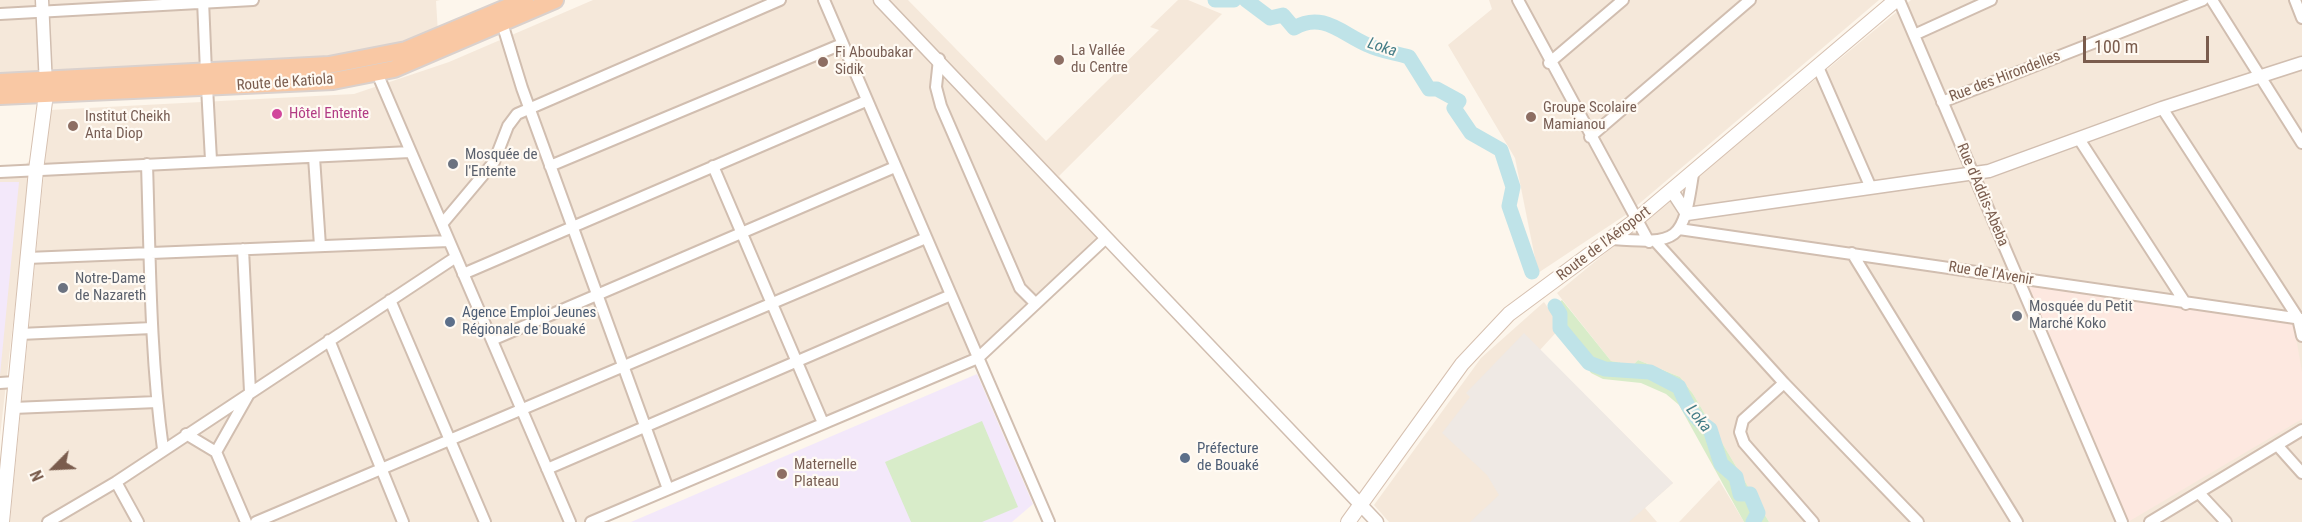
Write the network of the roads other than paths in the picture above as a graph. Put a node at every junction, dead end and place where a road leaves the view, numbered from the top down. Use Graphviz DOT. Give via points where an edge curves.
graph roads {
  1 [pos="253,0"];
  2 [pos="525,0"];
  3 [pos="555,0"];
  4 [pos="780,0"];
  5 [pos="824,0"];
  6 [pos="880,0"];
  7 [pos="1518,0"];
  8 [pos="1623,0"];
  9 [pos="1750,0"];
  10 [pos="1898,0"];
  11 [pos="1991,0"];
  12 [pos="2203,0"];
  13 [pos="2211,0"];
  14 [pos="2295,0"];
  15 [pos="203,1"];
  16 [pos="43,6"];
  17 [pos="501,11"];
  18 [pos="0,14"];
  19 [pos="2302,18"];
  20 [pos="1914,35"];
  21 [pos="842,44"];
  22 [pos="939,59"];
  23 [pos="1549,63"];
  24 [pos="2302,63"];
  25 [pos="1818,68"];
  26 [pos="377,73"];
  27 [pos="2258,77"];
  28 [pos="206,80"];
  29 [pos="0,82"];
  30 [pos="46,87"];
  31 [pos="0,96"];
  32 [pos="866,101"];
  33 [pos="1942,102"];
  34 [pos="529,107"];
  35 [pos="2162,108"];
  36 [pos="1590,138"];
  37 [pos="2079,140"];
  38 [pos="2302,143"];
  39 [pos="410,152"];
  40 [pos="314,156"];
  41 [pos="211,160"];
  42 [pos="147,164"];
  43 [pos="550,166"];
  44 [pos="713,166"];
  45 [pos="895,168"];
  46 [pos="36,170"];
  47 [pos="0,172"];
  48 [pos="1693,174"];
  49 [pos="1972,175"];
  50 [pos="1871,188"];
  51 [pos="1672,192"];
  52 [pos="1687,214"];
  53 [pos="1636,220"];
  54 [pos="442,224"];
  55 [pos="574,226"];
  56 [pos="1679,229"];
  57 [pos="742,233"];
  58 [pos="926,238"];
  59 [pos="1106,238"];
  60 [pos="1612,239"];
  61 [pos="449,241"];
  62 [pos="1653,242"];
  63 [pos="320,246"];
  64 [pos="243,249"];
  65 [pos="1852,253"];
  66 [pos="150,254"];
  67 [pos="456,257"];
  68 [pos="27,258"];
  69 [pos="463,274"];
  70 [pos="2018,278"];
  71 [pos="599,295"];
  72 [pos="951,295"];
  73 [pos="390,300"];
  74 [pos="772,303"];
  75 [pos="1035,303"];
  76 [pos="2186,304"];
  77 [pos="2300,318"];
  78 [pos="152,328"];
  79 [pos="20,334"];
  80 [pos="2302,336"];
  81 [pos="329,340"];
  82 [pos="492,340"];
  83 [pos="978,358"];
  84 [pos="797,361"];
  85 [pos="623,367"];
  86 [pos="15,382"];
  87 [pos="0,383"];
  88 [pos="1784,383"];
  89 [pos="250,392"];
  90 [pos="157,402"];
  91 [pos="13,408"];
  92 [pos="521,409"];
  93 [pos="824,423"];
  94 [pos="644,427"];
  95 [pos="2302,430"];
  96 [pos="186,434"];
  97 [pos="450,440"];
  98 [pos="2277,445"];
  99 [pos="4,449"];
  100 [pos="163,449"];
  101 [pos="216,452"];
  102 [pos="382,469"];
  103 [pos="547,469"];
  104 [pos="2302,473"];
  105 [pos="116,482"];
  106 [pos="668,489"];
  107 [pos="2199,493"];
  108 [pos="1361,505"];
  109 [pos="2,522"];
  110 [pos="48,522"];
  111 [pos="138,522"];
  112 [pos="246,522"];
  113 [pos="256,522"];
  114 [pos="403,522"];
  115 [pos="485,522"];
  116 [pos="570,522"];
  117 [pos="591,522"];
  118 [pos="1049,522"];
  119 [pos="1348,522"];
  120 [pos="1377,522"];
  121 [pos="1813,522"];
  122 [pos="1918,522"];
  123 [pos="2017,522"];
  124 [pos="2121,522"];
  125 [pos="2150,522"];
  126 [pos="2226,522"];
  1 -- 15 [label="street"];
  2 -- 17 [label="highway, Route de Katiola"];
  3 -- 17 [label="highway, Route de Katiola"];
  4 -- 34 [label="street"];
  5 -- 21 [label="street"];
  6 -- 22 [label="street"];
  7 -- 23 [label="street"];
  8 -- 23 [label="street"];
  9 -- 36 [label="street"];
  10 -- 20 [label="street, Rue d'Addis-Abeba"];
  10 -- 25 [label="main road, Route de l'Aéroport"];
  11 -- 20 [label="street"];
  12 -- 33 [label="street, Rue des Hirondelles"];
  13 -- 27 [label="street"];
  14 -- 19 [label="street"];
  15 -- 16 [label="street"];
  15 -- 28 [label="street"];
  16 -- 18 [label="street"];
  16 -- 30 [label="street"];
  17 -- 26 [label="highway, Route de Katiola" via="423,58"];
  17 -- 28 [label="highway, Route de Katiola" via="388,55"];
  17 -- 34 [label="street"];
  20 -- 33 [label="street, Rue d'Addis-Abeba"];
  21 -- 32 [label="street"];
  21 -- 43 [label="street"];
  22 -- 59 [label="street"];
  22 -- 75 [label="street" via="936,87 947,123 1020,288"];
  23 -- 36 [label="street"];
  24 -- 27 [label="street"];
  25 -- 48 [label="main road, Route de l'Aéroport"];
  25 -- 50 [label="street"];
  26 -- 28 [label="highway, Route de Katiola" via="333,81"];
  26 -- 39 [label="street"];
  27 -- 35 [label="street"];
  27 -- 38 [label="street"];
  28 -- 30 [label="highway, Route de Katiola"];
  28 -- 41 [label="street"];
  29 -- 30 [label="highway, Route de Katiola"];
  30 -- 31 [label="highway, Route de Katiola"];
  30 -- 46 [label="main road"];
  32 -- 44 [label="street"];
  32 -- 45 [label="street"];
  33 -- 49 [label="street, Rue d'Addis-Abeba"];
  34 -- 43 [label="street"];
  34 -- 54 [label="street" via="511,119 494,162"];
  35 -- 37 [label="street"];
  35 -- 77 [label="street"];
  36 -- 53 [label="street"];
  37 -- 49 [label="street"];
  37 -- 76 [label="street"];
  39 -- 40 [label="street"];
  39 -- 54 [label="street"];
  40 -- 41 [label="street"];
  40 -- 63 [label="street"];
  41 -- 42 [label="street"];
  42 -- 46 [label="street"];
  42 -- 66 [label="street"];
  43 -- 55 [label="street"];
  44 -- 55 [label="street"];
  44 -- 57 [label="street"];
  45 -- 57 [label="street"];
  45 -- 58 [label="street"];
  46 -- 47 [label="street"];
  46 -- 68 [label="main road"];
  48 -- 51 [label="main road, Route de l'Aéroport"];
  48 -- 52 [label="street"];
  49 -- 50 [label="street"];
  49 -- 70 [label="street, Rue d'Addis-Abeba"];
  50 -- 52 [label="street"];
  51 -- 52 [label="street"];
  51 -- 53 [label="main road, Route de l'Aéroport"];
  52 -- 56 [label="street"];
  53 -- 60 [label="main road, Route de l'Aéroport"];
  53 -- 62 [label="street"];
  54 -- 61 [label="street"];
  55 -- 69 [label="street"];
  55 -- 71 [label="street"];
  56 -- 62 [label="street" via="1667,240"];
  56 -- 65 [label="street, Rue de l'Avenir"];
  57 -- 71 [label="street"];
  57 -- 74 [label="street"];
  58 -- 72 [label="street"];
  58 -- 74 [label="street"];
  59 -- 75 [label="street"];
  59 -- 108 [label="street"];
  60 -- 62 [label="street"];
  60 -- 108 [label="main road, Route de l'Aéroport" via="1509,314 1462,364"];
  61 -- 63 [label="street"];
  61 -- 67 [label="street"];
  62 -- 88 [label="street"];
  63 -- 64 [label="street"];
  64 -- 66 [label="street"];
  64 -- 89 [label="street"];
  65 -- 70 [label="street, Rue de l'Avenir"];
  65 -- 123 [label="street"];
  66 -- 68 [label="street"];
  66 -- 78 [label="street"];
  67 -- 69 [label="street"];
  67 -- 73 [label="street"];
  68 -- 79 [label="main road"];
  69 -- 82 [label="street"];
  70 -- 76 [label="street, Rue de l'Avenir"];
  70 -- 124 [label="street, Rue d'Addis-Abeba"];
  71 -- 82 [label="street"];
  71 -- 85 [label="street"];
  72 -- 83 [label="street"];
  72 -- 84 [label="street"];
  73 -- 81 [label="street"];
  73 -- 97 [label="street"];
  74 -- 84 [label="street"];
  74 -- 85 [label="street"];
  75 -- 83 [label="street"];
  76 -- 77 [label="street, Rue de l'Avenir"];
  77 -- 80 [label="street"];
  78 -- 79 [label="street"];
  78 -- 90 [label="street"];
  79 -- 86 [label="main road"];
  81 -- 89 [label="street"];
  81 -- 102 [label="street"];
  82 -- 92 [label="street"];
  83 -- 93 [label="street"];
  83 -- 118 [label="street"];
  84 -- 93 [label="street"];
  84 -- 94 [label="street"];
  85 -- 92 [label="street"];
  85 -- 94 [label="street"];
  86 -- 87 [label="street"];
  86 -- 91 [label="main road"];
  88 -- 121 [label="street" via="1743,420 1740,432 1744,443"];
  88 -- 122 [label="street"];
  89 -- 96 [label="street"];
  89 -- 101 [label="street"];
  90 -- 91 [label="street"];
  90 -- 100 [label="street"];
  91 -- 99 [label="main road"];
  92 -- 97 [label="street"];
  92 -- 103 [label="street"];
  93 -- 106 [label="street"];
  94 -- 103 [label="street"];
  94 -- 106 [label="street"];
  95 -- 98 [label="street"];
  96 -- 100 [label="street"];
  96 -- 101 [label="street"];
  97 -- 102 [label="street"];
  97 -- 115 [label="street"];
  98 -- 104 [label="street"];
  98 -- 107 [label="street"];
  99 -- 109 [label="main road"];
  100 -- 105 [label="street"];
  101 -- 112 [label="street"];
  102 -- 113 [label="street"];
  102 -- 114 [label="street"];
  103 -- 116 [label="street"];
  105 -- 110 [label="street"];
  105 -- 111 [label="street"];
  106 -- 117 [label="street"];
  107 -- 125 [label="street"];
  107 -- 126 [label="street"];
  108 -- 119 [label="main road, Route de l'Aéroport"];
  108 -- 120 [label="street"];
}
